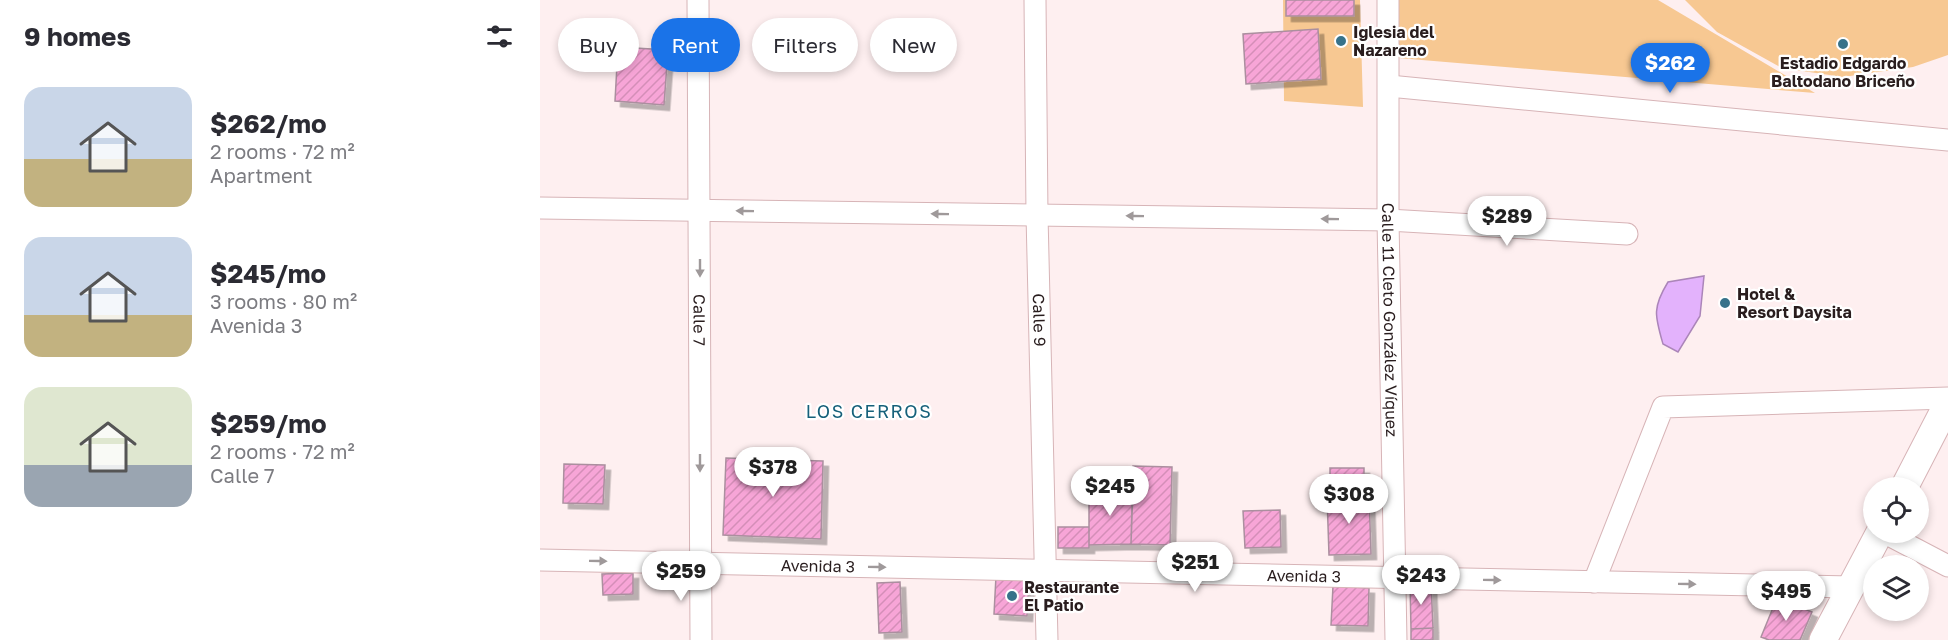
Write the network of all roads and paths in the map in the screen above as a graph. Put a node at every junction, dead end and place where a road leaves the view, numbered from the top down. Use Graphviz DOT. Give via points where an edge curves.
graph roads {
  1 [pos="698,0"];
  2 [pos="1035,0"];
  3 [pos="1388,0"];
  4 [pos="1389,86"];
  5 [pos="1948,140"];
  6 [pos="540,208"];
  7 [pos="700,210"];
  8 [pos="1037,215"];
  9 [pos="1388,220"];
  10 [pos="1627,234"];
  11 [pos="1948,398"];
  12 [pos="1948,403"];
  13 [pos="1910,477"];
  14 [pos="1876,543"];
  15 [pos="1903,543"];
  16 [pos="540,560"];
  17 [pos="700,563"];
  18 [pos="1948,566"];
  19 [pos="1045,570"];
  20 [pos="1395,578"];
  21 [pos="1594,582"];
  22 [pos="1852,587"];
  23 [pos="701,640"];
  24 [pos="1047,640"];
  25 [pos="1396,640"];
  26 [pos="1823,640"];
  1 -- 7 [label="street, Calle 7"];
  2 -- 8 [label="street, Calle 9"];
  3 -- 4 [label="street, Calle 11 Cleto González Víquez"];
  4 -- 5 [label="street"];
  4 -- 9 [label="street, Calle 11 Cleto González Víquez"];
  6 -- 7 [label="street"];
  8 -- 7 [label="street, one-way"];
  7 -- 17 [label="street, Calle 7, one-way"];
  9 -- 8 [label="street, one-way"];
  8 -- 19 [label="street, Calle 9"];
  9 -- 10 [label="street"];
  9 -- 20 [label="street, Calle 11 Cleto González Víquez"];
  11 -- 21 [label="street" via="1663,408"];
  12 -- 13 [label="street"];
  14 -- 22 [label="street"];
  15 -- 18 [label="street"];
  16 -- 17 [label="street, Avenida 3, one-way"];
  17 -- 19 [label="street, Avenida 3, one-way"];
  17 -- 23 [label="street, Calle 7"];
  19 -- 20 [label="street, Avenida 3"];
  19 -- 24 [label="street, Calle 9"];
  20 -- 21 [label="street, Avenida 3, one-way"];
  20 -- 25 [label="street, Calle 11 Cleto González Víquez"];
  21 -- 22 [label="street, Avenida 3, one-way"];
  22 -- 26 [label="street"];
}
